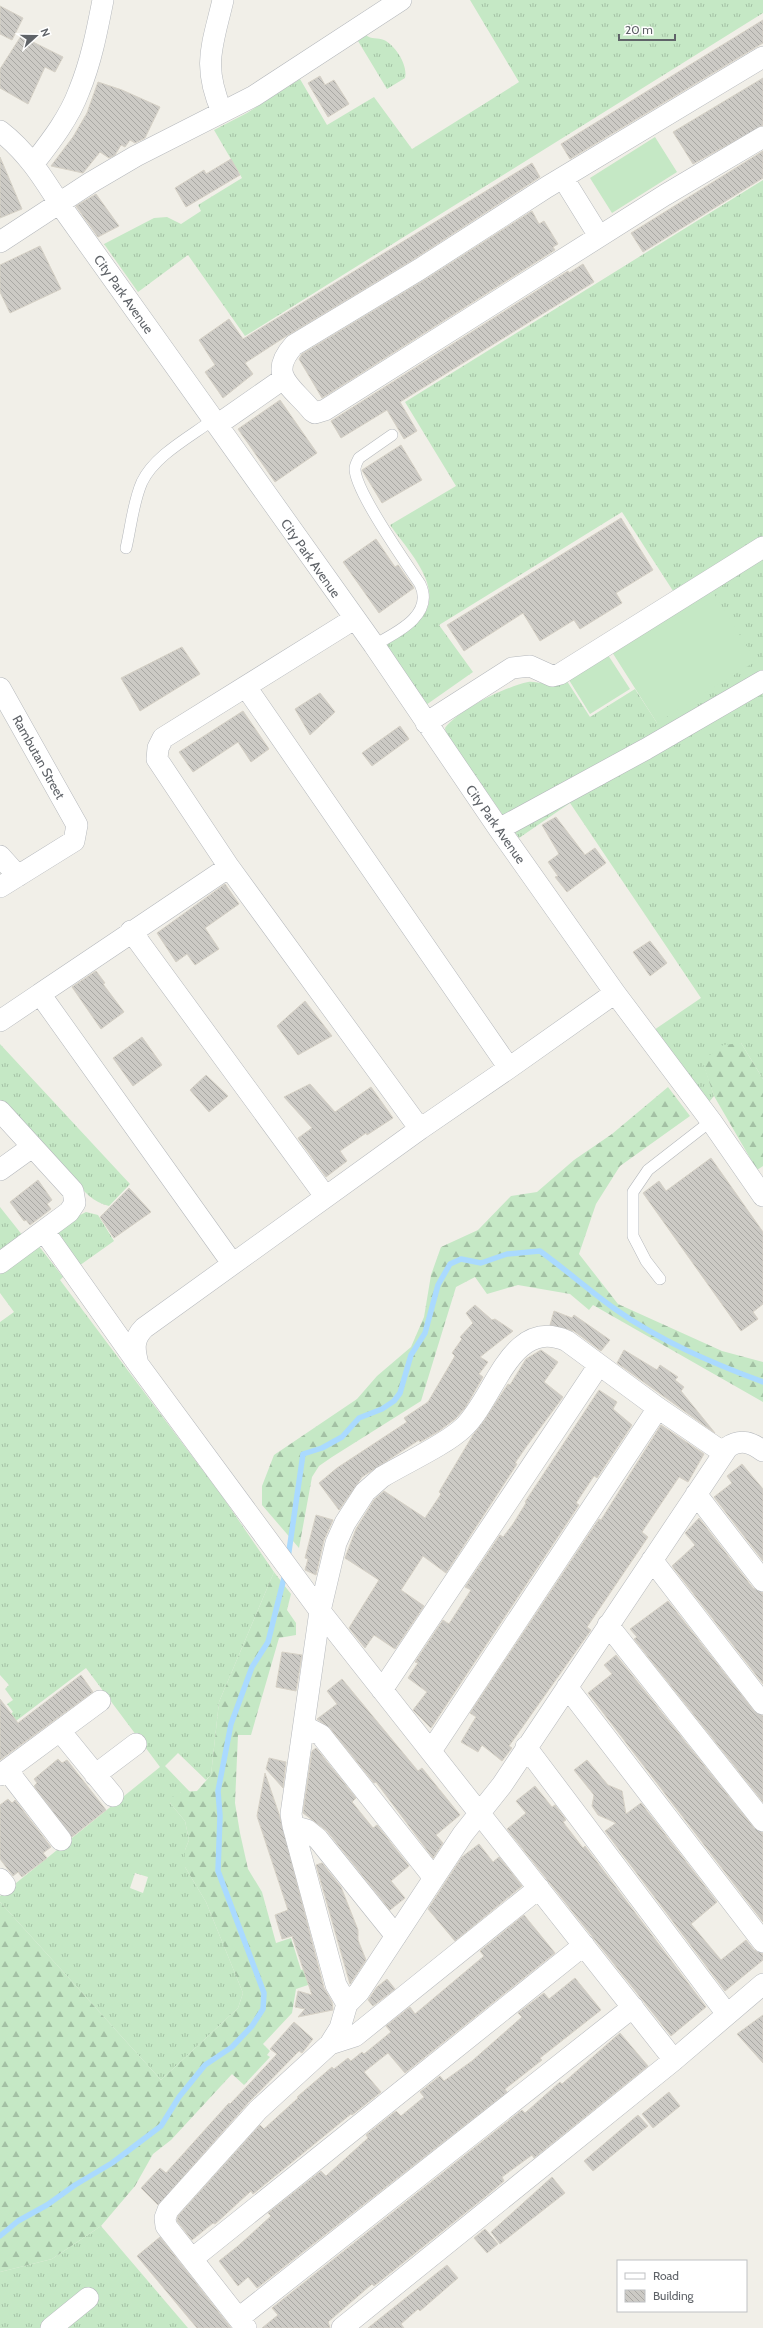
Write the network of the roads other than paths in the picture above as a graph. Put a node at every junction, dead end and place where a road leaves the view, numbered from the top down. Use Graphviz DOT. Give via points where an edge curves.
graph roads {
  1 [pos="103,0"];
  2 [pos="223,0"];
  3 [pos="401,0"];
  4 [pos="763,57"];
  5 [pos="222,112"];
  6 [pos="0,131"];
  7 [pos="763,137"];
  8 [pos="34,163"];
  9 [pos="563,178"];
  10 [pos="59,203"];
  11 [pos="599,236"];
  12 [pos="0,242"];
  13 [pos="283,379"];
  14 [pos="216,422"];
  15 [pos="392,435"];
  16 [pos="763,547"];
  17 [pos="126,548"];
  18 [pos="354,619"];
  19 [pos="374,645"];
  20 [pos="763,681"];
  21 [pos="246,687"];
  22 [pos="0,688"];
  23 [pos="426,723"];
  24 [pos="499,829"];
  25 [pos="0,856"];
  26 [pos="228,867"];
  27 [pos="18,876"];
  28 [pos="0,887"];
  29 [pos="131,931"];
  30 [pos="615,993"];
  31 [pos="40,994"];
  32 [pos="0,1020"];
  33 [pos="510,1068"];
  34 [pos="0,1111"];
  35 [pos="711,1121"];
  36 [pos="420,1129"];
  37 [pos="32,1147"];
  38 [pos="0,1170"];
  39 [pos="325,1196"];
  40 [pos="763,1196"];
  41 [pos="44,1231"];
  42 [pos="0,1263"];
  43 [pos="232,1263"];
  44 [pos="660,1279"];
  45 [pos="138,1364"];
  46 [pos="599,1365"];
  47 [pos="658,1408"];
  48 [pos="763,1451"];
  49 [pos="724,1453"];
  50 [pos="696,1494"];
  51 [pos="652,1560"];
  52 [pos="763,1581"];
  53 [pos="320,1611"];
  54 [pos="608,1625"];
  55 [pos="567,1687"];
  56 [pos="382,1690"];
  57 [pos="100,1701"];
  58 [pos="763,1704"];
  59 [pos="304,1726"];
  60 [pos="60,1730"];
  61 [pos="136,1744"];
  62 [pos="526,1747"];
  63 [pos="431,1752"];
  64 [pos="4,1773"];
  65 [pos="96,1775"];
  66 [pos="113,1796"];
  67 [pos="480,1813"];
  68 [pos="763,1821"];
  69 [pos="293,1826"];
  70 [pos="61,1840"];
  71 [pos="434,1878"];
  72 [pos="538,1888"];
  73 [pos="396,1936"];
  74 [pos="763,1942"];
  75 [pos="584,1945"];
  76 [pos="763,1984"];
  77 [pos="348,2004"];
  78 [pos="633,2008"];
  79 [pos="727,2014"];
  80 [pos="330,2044"];
  81 [pos="674,2060"];
  82 [pos="192,2259"];
  83 [pos="88,2298"];
  84 [pos="243,2323"];
  85 [pos="51,2328"];
  86 [pos="342,2328"];
  1 -- 8 [label="street" via="88,67 79,92 66,118"];
  2 -- 5 [label="street" via="210,54 209,69 214,94"];
  3 -- 5 [label="street" via="271,85"];
  4 -- 9 [label="street"];
  5 -- 10 [label="street" via="136,156"];
  6 -- 8 [label="street, City Park Avenue" via="16,143"];
  7 -- 11 [label="street"];
  8 -- 10 [label="street, City Park Avenue"];
  9 -- 11 [label="street"];
  9 -- 13 [label="street" via="294,345 282,361"];
  10 -- 12 [label="street"];
  10 -- 14 [label="street, City Park Avenue"];
  11 -- 13 [label="street" via="325,410 312,412"];
  13 -- 14 [label="street"];
  14 -- 17 [label="lane" via="150,468 137,497"];
  14 -- 18 [label="street, City Park Avenue"];
  15 -- 19 [label="lane" via="359,458 356,464 356,477 380,522 420,584 424,598 421,610 407,625"];
  16 -- 23 [label="street" via="560,674 552,676 530,666 512,668"];
  18 -- 19 [label="street, City Park Avenue"];
  18 -- 21 [label="street"];
  19 -- 23 [label="street, City Park Avenue"];
  20 -- 24 [label="street" via="646,749"];
  21 -- 26 [label="street" via="162,738 157,759"];
  21 -- 33 [label="street"];
  22 -- 27 [label="street, Rambutan Street" via="77,825 74,841"];
  23 -- 24 [label="street, City Park Avenue"];
  24 -- 30 [label="street, City Park Avenue"];
  25 -- 27 [label="street"];
  26 -- 29 [label="street"];
  26 -- 36 [label="street"];
  27 -- 28 [label="street"];
  29 -- 31 [label="street"];
  29 -- 39 [label="street"];
  30 -- 33 [label="street"];
  30 -- 35 [label="street, City Park Avenue"];
  31 -- 32 [label="street"];
  31 -- 43 [label="street"];
  33 -- 36 [label="street"];
  34 -- 37 [label="street"];
  35 -- 40 [label="street, City Park Avenue"];
  35 -- 44 [label="lane" via="648,1170 633,1192 633,1236 646,1261"];
  36 -- 39 [label="street"];
  37 -- 38 [label="street"];
  37 -- 41 [label="street" via="73,1191 75,1197 75,1203 69,1212"];
  39 -- 43 [label="street"];
  41 -- 42 [label="street"];
  41 -- 45 [label="street"];
  43 -- 45 [label="street" via="139,1333 134,1346"];
  45 -- 53 [label="street"];
  46 -- 47 [label="street"];
  46 -- 53 [label="street" via="562,1339 538,1337 520,1345 463,1428 382,1477 365,1492 336,1542"];
  46 -- 56 [label="street"];
  47 -- 49 [label="street"];
  47 -- 63 [label="street"];
  48 -- 49 [label="street" via="742,1442 732,1444"];
  49 -- 50 [label="street"];
  50 -- 51 [label="street"];
  50 -- 52 [label="street"];
  51 -- 54 [label="street"];
  51 -- 58 [label="street"];
  53 -- 56 [label="street"];
  53 -- 59 [label="street"];
  54 -- 55 [label="street"];
  54 -- 68 [label="street"];
  55 -- 62 [label="street"];
  55 -- 74 [label="street"];
  56 -- 63 [label="street"];
  57 -- 60 [label="street"];
  59 -- 69 [label="street" via="291,1814"];
  59 -- 71 [label="street" via="321,1735"];
  60 -- 64 [label="street"];
  60 -- 65 [label="street"];
  61 -- 65 [label="street"];
  62 -- 67 [label="street" via="502,1785"];
  62 -- 79 [label="street"];
  63 -- 67 [label="street"];
  64 -- 70 [label="street"];
  65 -- 66 [label="street"];
  67 -- 71 [label="street"];
  67 -- 72 [label="street"];
  69 -- 73 [label="street" via="307,1830 318,1839"];
  69 -- 77 [label="street" via="336,1985"];
  71 -- 73 [label="street"];
  72 -- 75 [label="street"];
  72 -- 80 [label="street" via="355,2036"];
  73 -- 77 [label="street" via="359,1992"];
  75 -- 78 [label="street"];
  75 -- 82 [label="street"];
  76 -- 79 [label="street"];
  77 -- 80 [label="street" via="340,2028"];
  78 -- 81 [label="street"];
  78 -- 84 [label="street"];
  79 -- 81 [label="street"];
  80 -- 82 [label="street" via="258,2110 168,2210 166,2226"];
  81 -- 86 [label="street"];
  82 -- 84 [label="street"];
  83 -- 85 [label="street"];
}
